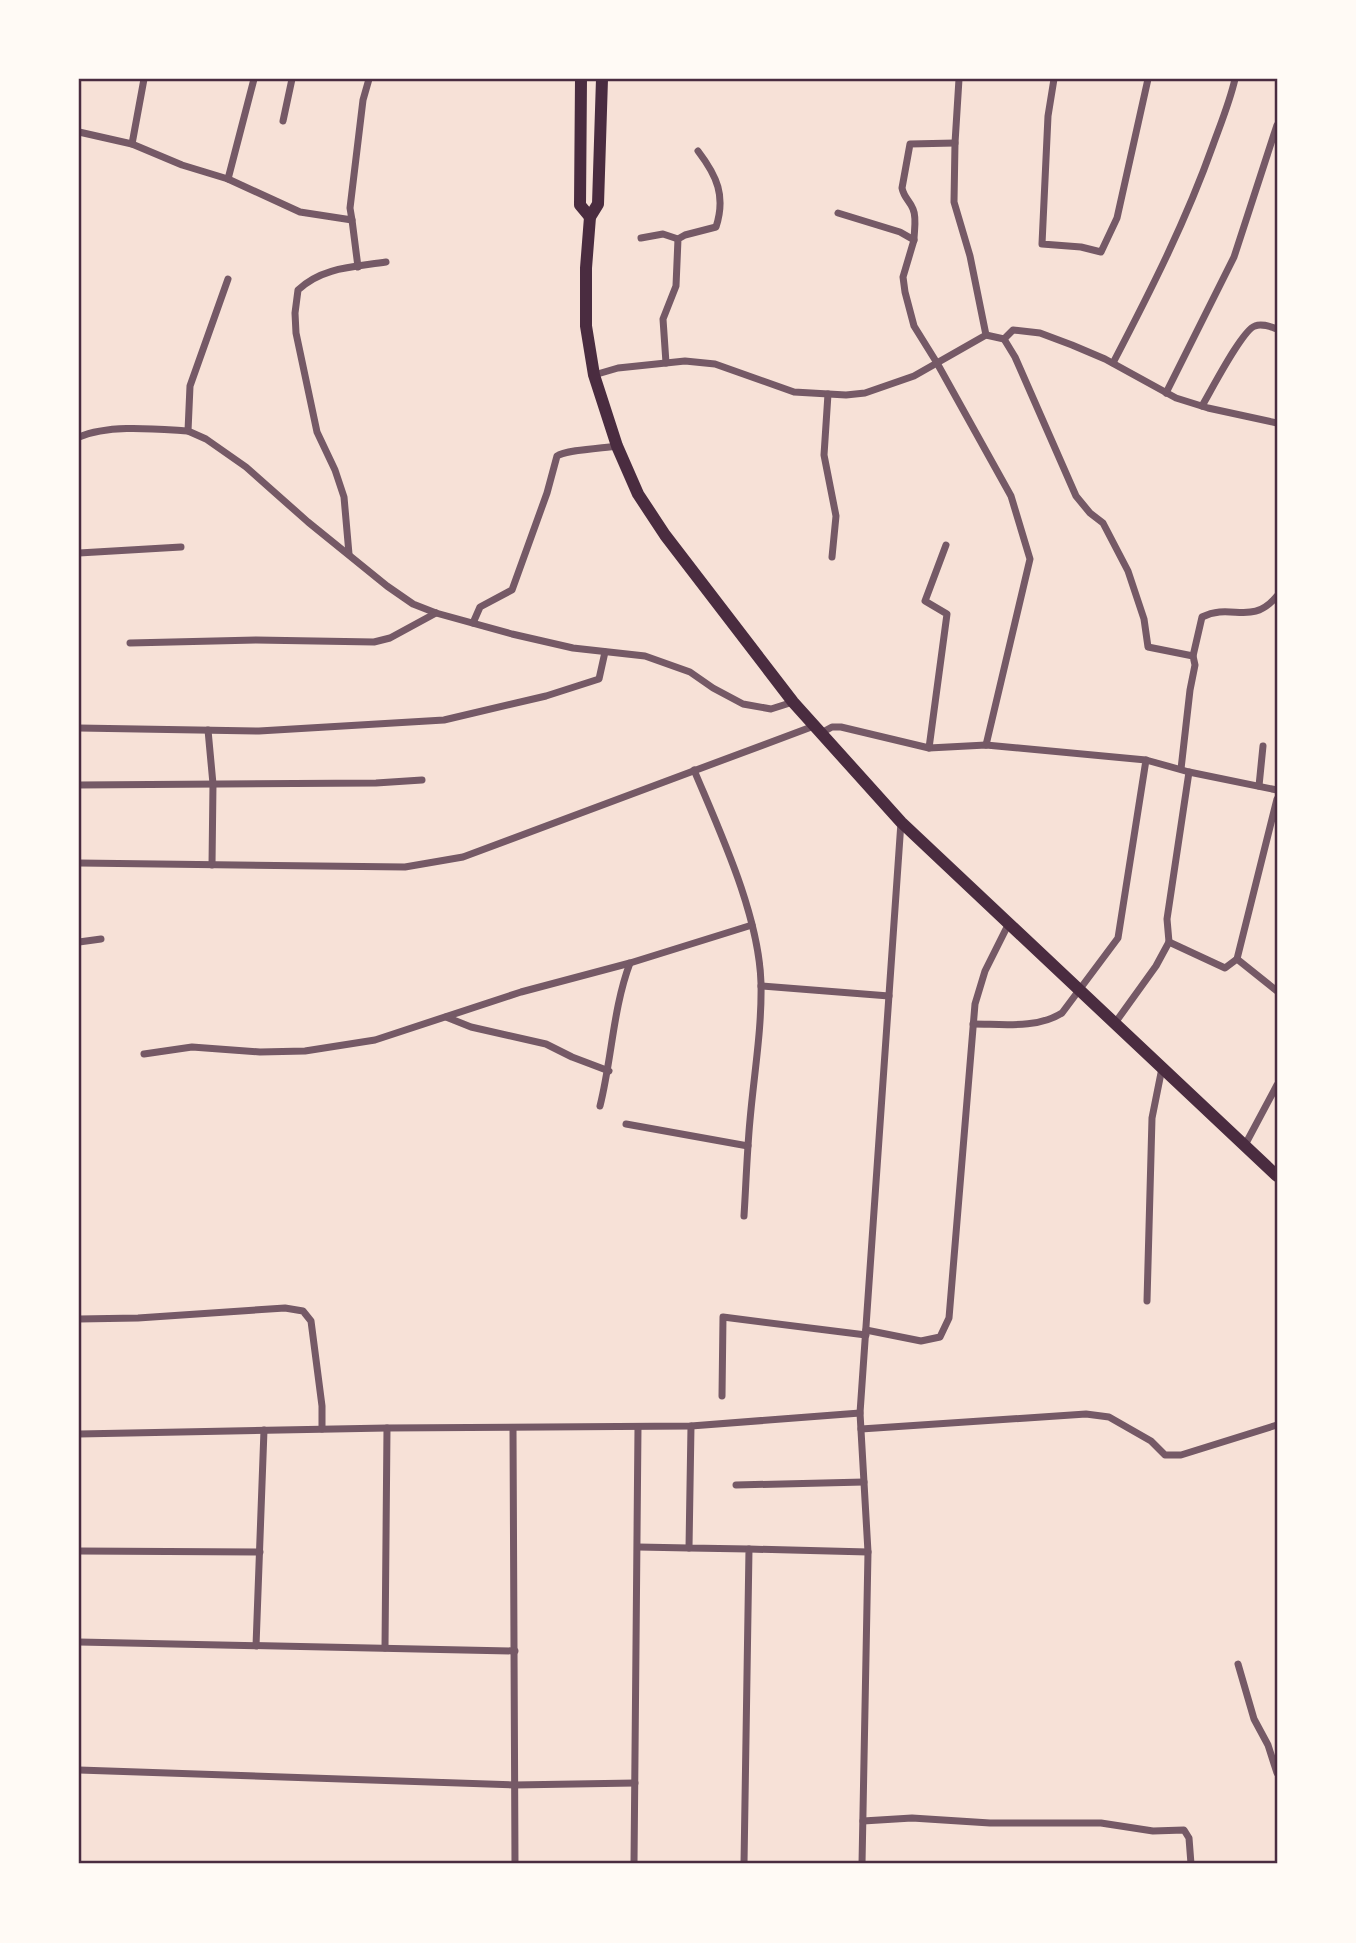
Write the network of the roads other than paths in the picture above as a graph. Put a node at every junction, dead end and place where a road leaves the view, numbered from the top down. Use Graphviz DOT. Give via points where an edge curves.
graph roads {
  1 [pos="144,79"];
  2 [pos="254,79"];
  3 [pos="292,79"];
  4 [pos="369,79"];
  5 [pos="581,79"];
  6 [pos="602,79"];
  7 [pos="959,79"];
  8 [pos="1054,79"];
  9 [pos="1148,79"];
  10 [pos="1236,79"];
  11 [pos="284,121"];
  12 [pos="1277,125"];
  13 [pos="79,132"];
  14 [pos="955,143"];
  15 [pos="132,144"];
  16 [pos="698,151"];
  17 [pos="228,179"];
  18 [pos="838,213"];
  19 [pos="590,217"];
  20 [pos="352,220"];
  21 [pos="641,238"];
  22 [pos="678,239"];
  23 [pos="914,240"];
  24 [pos="386,262"];
  25 [pos="358,267"];
  26 [pos="228,279"];
  27 [pos="1277,329"];
  28 [pos="986,335"];
  29 [pos="1004,339"];
  30 [pos="666,363"];
  31 [pos="937,363"];
  32 [pos="1113,363"];
  33 [pos="594,375"];
  34 [pos="1167,393"];
  35 [pos="828,394"];
  36 [pos="1202,406"];
  37 [pos="1277,423"];
  38 [pos="188,431"];
  39 [pos="79,437"];
  40 [pos="617,446"];
  41 [pos="946,545"];
  42 [pos="181,547"];
  43 [pos="79,553"];
  44 [pos="349,554"];
  45 [pos="832,557"];
  46 [pos="1277,596"];
  47 [pos="436,613"];
  48 [pos="473,623"];
  49 [pos="130,643"];
  50 [pos="605,652"];
  51 [pos="1193,656"];
  52 [pos="793,702"];
  53 [pos="79,728"];
  54 [pos="208,730"];
  55 [pos="817,730"];
  56 [pos="986,745"];
  57 [pos="1264,746"];
  58 [pos="929,748"];
  59 [pos="1146,760"];
  60 [pos="694,770"];
  61 [pos="1185,771"];
  62 [pos="422,780"];
  63 [pos="213,784"];
  64 [pos="79,785"];
  65 [pos="1259,786"];
  66 [pos="1277,790"];
  67 [pos="1277,799"];
  68 [pos="901,822"];
  69 [pos="79,863"];
  70 [pos="212,865"];
  71 [pos="1009,923"];
  72 [pos="752,925"];
  73 [pos="102,939"];
  74 [pos="79,942"];
  75 [pos="1169,942"];
  76 [pos="1237,959"];
  77 [pos="630,963"];
  78 [pos="761,986"];
  79 [pos="1079,989"];
  80 [pos="1277,990"];
  81 [pos="889,996"];
  82 [pos="445,1017"];
  83 [pos="1115,1023"];
  84 [pos="973,1024"];
  85 [pos="144,1054"];
  86 [pos="1162,1067"];
  87 [pos="609,1071"];
  88 [pos="1277,1085"];
  89 [pos="600,1106"];
  90 [pos="626,1124"];
  91 [pos="1245,1145"];
  92 [pos="748,1146"];
  93 [pos="1277,1175"];
  94 [pos="744,1216"];
  95 [pos="1147,1301"];
  96 [pos="79,1319"];
  97 [pos="866,1332"];
  98 [pos="722,1396"];
  99 [pos="860,1413"];
  100 [pos="1277,1425"];
  101 [pos="691,1426"];
  102 [pos="638,1427"];
  103 [pos="387,1428"];
  104 [pos="513,1428"];
  105 [pos="322,1429"];
  106 [pos="861,1429"];
  107 [pos="264,1430"];
  108 [pos="79,1434"];
  109 [pos="864,1482"];
  110 [pos="736,1485"];
  111 [pos="638,1547"];
  112 [pos="689,1548"];
  113 [pos="749,1549"];
  114 [pos="79,1552"];
  115 [pos="260,1552"];
  116 [pos="868,1552"];
  117 [pos="79,1642"];
  118 [pos="256,1646"];
  119 [pos="385,1648"];
  120 [pos="514,1651"];
  121 [pos="1238,1664"];
  122 [pos="79,1770"];
  123 [pos="1277,1773"];
  124 [pos="635,1783"];
  125 [pos="514,1785"];
  126 [pos="863,1821"];
  127 [pos="514,1864"];
  128 [pos="634,1864"];
  129 [pos="744,1864"];
  130 [pos="862,1864"];
  131 [pos="1191,1864"];
  1 -- 15 [label="street"];
  2 -- 17 [label="street"];
  3 -- 11 [label="street"];
  4 -- 20 [label="street"];
  5 -- 19 [label="main road" via="580,205"];
  6 -- 19 [label="main road" via="598,204"];
  7 -- 14 [label="street"];
  8 -- 9 [label="street" via="1042,244 1101,252 1117,218"];
  10 -- 32 [label="street" via="1177,235"];
  12 -- 34 [label="street" via="1234,257"];
  13 -- 15 [label="street"];
  14 -- 23 [label="street" via="910,144 902,188 915,214"];
  14 -- 28 [label="street" via="954,202"];
  15 -- 17 [label="street"];
  16 -- 22 [label="street" via="714,175 722,210 716,228"];
  17 -- 20 [label="street" via="300,212"];
  18 -- 23 [label="street"];
  19 -- 33 [label="main road" via="586,326"];
  20 -- 25 [label="street"];
  21 -- 22 [label="street" via="663,234"];
  22 -- 30 [label="street" via="676,286 663,319"];
  23 -- 31 [label="street" via="903,277 905,292 914,326"];
  24 -- 25 [label="street"];
  25 -- 44 [label="street" via="310,279 298,290 295,313 317,432 344,497"];
  26 -- 38 [label="street" via="190,386"];
  27 -- 36 [label="street" via="1252,326"];
  28 -- 29 [label="street"];
  28 -- 31 [label="street"];
  29 -- 32 [label="street" via="1018,329 1040,333"];
  29 -- 51 [label="street" via="1076,496 1103,523 1128,570 1148,647"];
  30 -- 33 [label="street"];
  30 -- 35 [label="street" via="715,364 794,392"];
  31 -- 35 [label="street" via="865,393"];
  31 -- 56 [label="street" via="1012,496 1030,559"];
  32 -- 34 [label="street"];
  33 -- 40 [label="main road"];
  34 -- 36 [label="street"];
  35 -- 45 [label="street" via="824,455 836,516"];
  36 -- 37 [label="street"];
  38 -- 39 [label="street" via="89,432"];
  38 -- 44 [label="street" via="246,467"];
  40 -- 48 [label="street" via="557,456 512,590 480,607"];
  40 -- 52 [label="main road" via="638,494 665,535"];
  41 -- 58 [label="street" via="925,601 947,614"];
  42 -- 43 [label="street"];
  44 -- 47 [label="street" via="413,604"];
  46 -- 51 [label="street" via="1259,612 1213,612 1202,617"];
  47 -- 48 [label="street"];
  47 -- 49 [label="street" via="374,642"];
  48 -- 50 [label="street"];
  50 -- 52 [label="street" via="645,656 690,672 743,704 771,709"];
  50 -- 54 [label="street" via="599,679 444,720"];
  51 -- 61 [label="street"];
  52 -- 55 [label="main road"];
  53 -- 54 [label="street"];
  54 -- 63 [label="street"];
  55 -- 58 [label="street" via="841,727"];
  55 -- 60 [label="street"];
  55 -- 68 [label="main road"];
  56 -- 58 [label="street"];
  56 -- 59 [label="street"];
  57 -- 65 [label="street"];
  59 -- 61 [label="street"];
  59 -- 79 [label="street" via="1118,938"];
  60 -- 70 [label="street" via="463,857 405,867"];
  60 -- 72 [label="street"];
  61 -- 65 [label="street"];
  61 -- 75 [label="street" via="1167,919"];
  62 -- 63 [label="street"];
  63 -- 64 [label="street"];
  63 -- 70 [label="street"];
  65 -- 66 [label="street"];
  67 -- 76 [label="street"];
  68 -- 71 [label="main road"];
  68 -- 81 [label="street"];
  69 -- 70 [label="street"];
  71 -- 79 [label="main road"];
  71 -- 84 [label="street" via="985,971"];
  72 -- 77 [label="street"];
  72 -- 78 [label="street"];
  73 -- 74 [label="street"];
  75 -- 76 [label="street" via="1225,968"];
  75 -- 83 [label="street"];
  76 -- 80 [label="street"];
  77 -- 82 [label="street"];
  77 -- 87 [label="street" via="620,988"];
  78 -- 81 [label="street"];
  78 -- 92 [label="street"];
  79 -- 83 [label="main road"];
  79 -- 84 [label="street" via="1062,1013 1050,1021"];
  81 -- 97 [label="street"];
  82 -- 85 [label="street" via="375,1040 305,1051 192,1047"];
  82 -- 87 [label="street" via="546,1044"];
  83 -- 86 [label="main road"];
  84 -- 97 [label="street" via="949,1318 940,1337 921,1341"];
  86 -- 91 [label="main road"];
  86 -- 95 [label="street" via="1152,1118"];
  87 -- 89 [label="street"];
  88 -- 91 [label="street"];
  90 -- 92 [label="street"];
  91 -- 93 [label="main road"];
  92 -- 94 [label="street"];
  96 -- 105 [label="street" via="285,1308 303,1311 311,1321"];
  97 -- 98 [label="street" via="723,1317"];
  97 -- 99 [label="street"];
  99 -- 101 [label="street"];
  99 -- 106 [label="street"];
  100 -- 106 [label="street" via="1181,1455 1165,1455 1151,1441 1109,1417 1086,1414"];
  101 -- 102 [label="street"];
  101 -- 112 [label="street"];
  102 -- 104 [label="street"];
  102 -- 111 [label="street"];
  103 -- 104 [label="street"];
  103 -- 105 [label="street"];
  103 -- 119 [label="street"];
  104 -- 120 [label="street"];
  105 -- 107 [label="street"];
  106 -- 109 [label="street"];
  107 -- 108 [label="street"];
  107 -- 115 [label="street"];
  109 -- 110 [label="street"];
  109 -- 116 [label="street"];
  111 -- 112 [label="street"];
  111 -- 124 [label="street"];
  112 -- 113 [label="street"];
  113 -- 116 [label="street"];
  113 -- 129 [label="street"];
  114 -- 115 [label="street"];
  115 -- 118 [label="street"];
  116 -- 126 [label="street"];
  117 -- 118 [label="street"];
  118 -- 119 [label="street"];
  119 -- 120 [label="street"];
  120 -- 125 [label="street"];
  121 -- 123 [label="street"];
  122 -- 125 [label="street"];
  124 -- 125 [label="street"];
  124 -- 128 [label="street"];
  125 -- 127 [label="street"];
  126 -- 130 [label="street"];
  126 -- 131 [label="street" via="1101,1823 1153,1831 1184,1830"];
}
